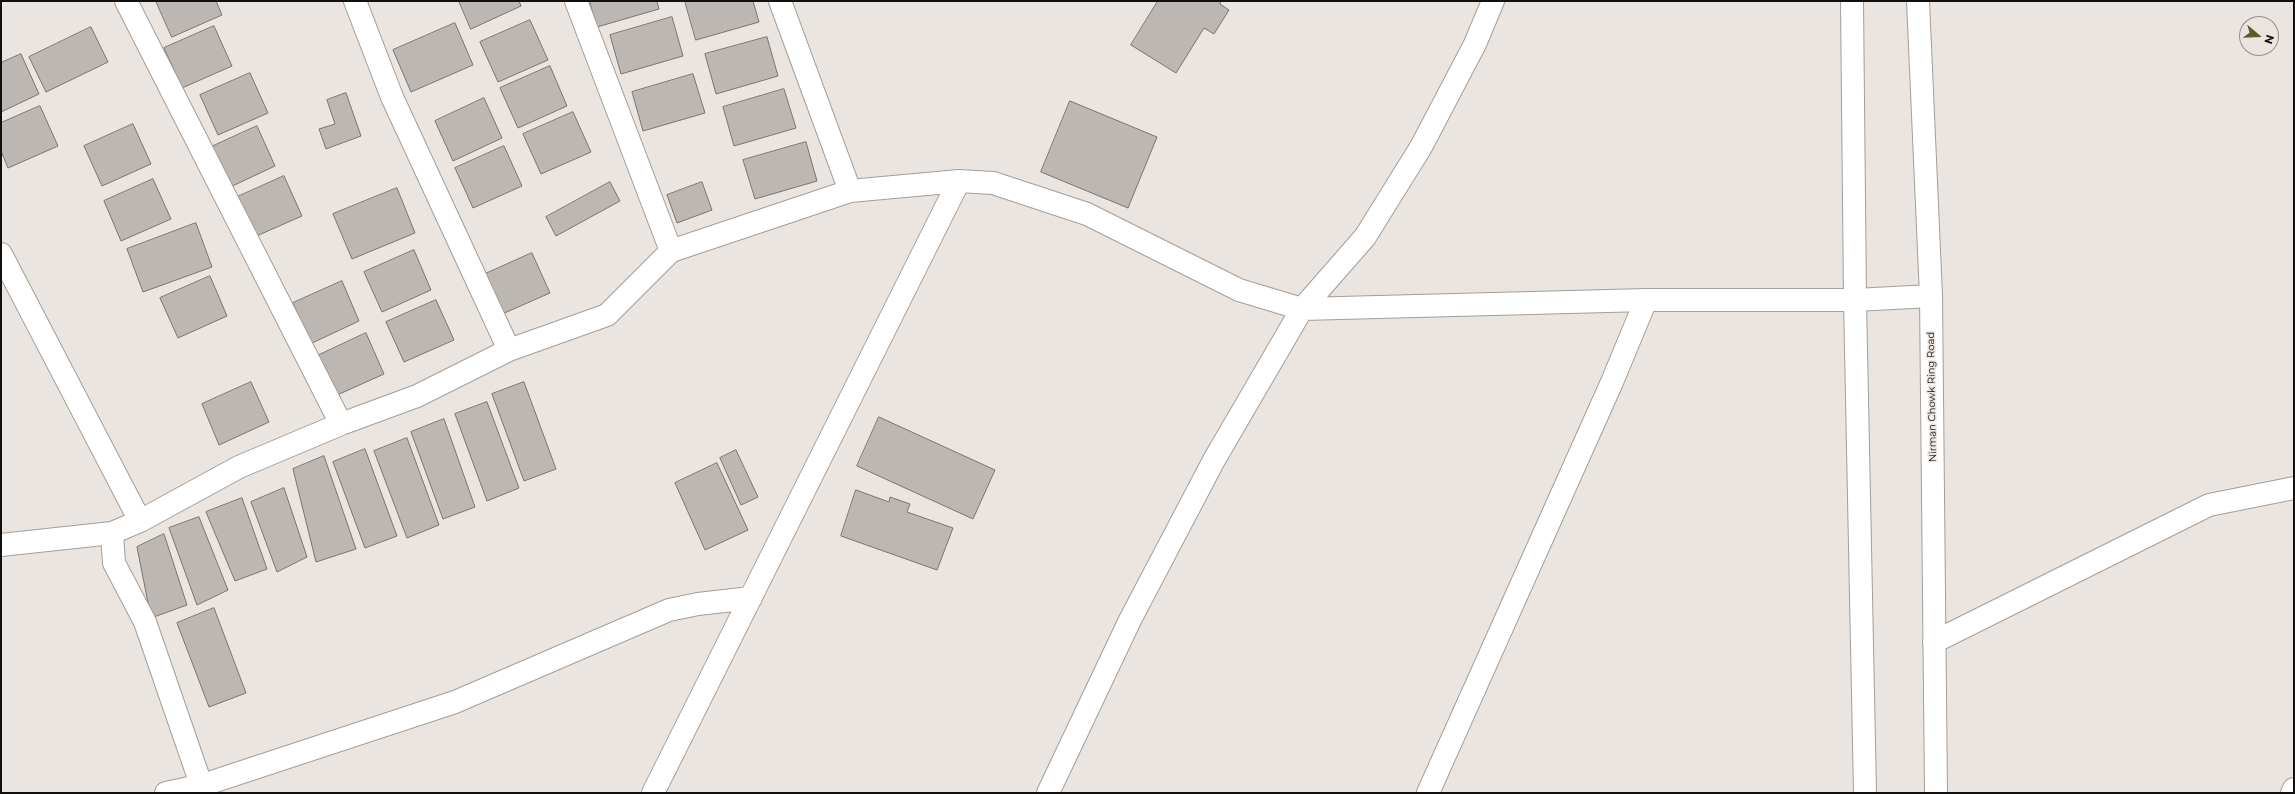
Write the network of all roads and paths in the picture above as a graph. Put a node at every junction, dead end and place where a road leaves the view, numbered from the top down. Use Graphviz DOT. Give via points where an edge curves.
graph roads {
  1 [pos="126,1"];
  2 [pos="355,1"];
  3 [pos="576,1"];
  4 [pos="780,1"];
  5 [pos="1494,1"];
  6 [pos="1852,1"];
  7 [pos="1918,1"];
  8 [pos="959,181"];
  9 [pos="850,190"];
  10 [pos="671,251"];
  11 [pos="1,254"];
  12 [pos="1931,296"];
  13 [pos="1646,300"];
  14 [pos="1855,300"];
  15 [pos="1302,309"];
  16 [pos="510,350"];
  17 [pos="341,424"];
  18 [pos="2294,488"];
  19 [pos="140,521"];
  20 [pos="112,533"];
  21 [pos="1,545"];
  22 [pos="750,598"];
  23 [pos="1934,642"];
  24 [pos="204,789"];
  25 [pos="2294,789"];
  26 [pos="166,793"];
  27 [pos="653,793"];
  28 [pos="1048,793"];
  29 [pos="1428,793"];
  30 [pos="1865,793"];
  31 [pos="1936,793"];
  32 [pos="2292,793"];
  1 -- 17 [label="street"];
  2 -- 16 [label="street" via="392,97"];
  3 -- 10 [label="street"];
  4 -- 9 [label="street"];
  5 -- 15 [label="street" via="1475,44 1421,147 1365,237"];
  6 -- 14 [label="street"];
  7 -- 12 [label="street, Nirman Chowk Ring Road"];
  8 -- 9 [label="street"];
  8 -- 15 [label="street" via="993,183 1087,214 1239,290"];
  8 -- 22 [label="street"];
  9 -- 10 [label="street"];
  10 -- 16 [label="street" via="607,315"];
  11 -- 19 [label="street"];
  12 -- 14 [label="street"];
  12 -- 23 [label="street, Nirman Chowk Ring Road"];
  13 -- 14 [label="street"];
  13 -- 15 [label="street"];
  13 -- 29 [label="street" via="1612,382"];
  14 -- 30 [label="street"];
  15 -- 28 [label="street" via="1214,460 1130,620"];
  16 -- 17 [label="street" via="417,396"];
  17 -- 19 [label="street" via="240,467"];
  18 -- 23 [label="street" via="2209,505"];
  19 -- 20 [label="street"];
  20 -- 21 [label="street"];
  20 -- 24 [label="street" via="114,563 145,622"];
  22 -- 24 [label="street" via="669,610 455,702"];
  22 -- 27 [label="street"];
  23 -- 31 [label="street, Nirman Chowk Ring Road"];
  24 -- 26 [label="street"];
  25 -- 32 [label="street"];
}
